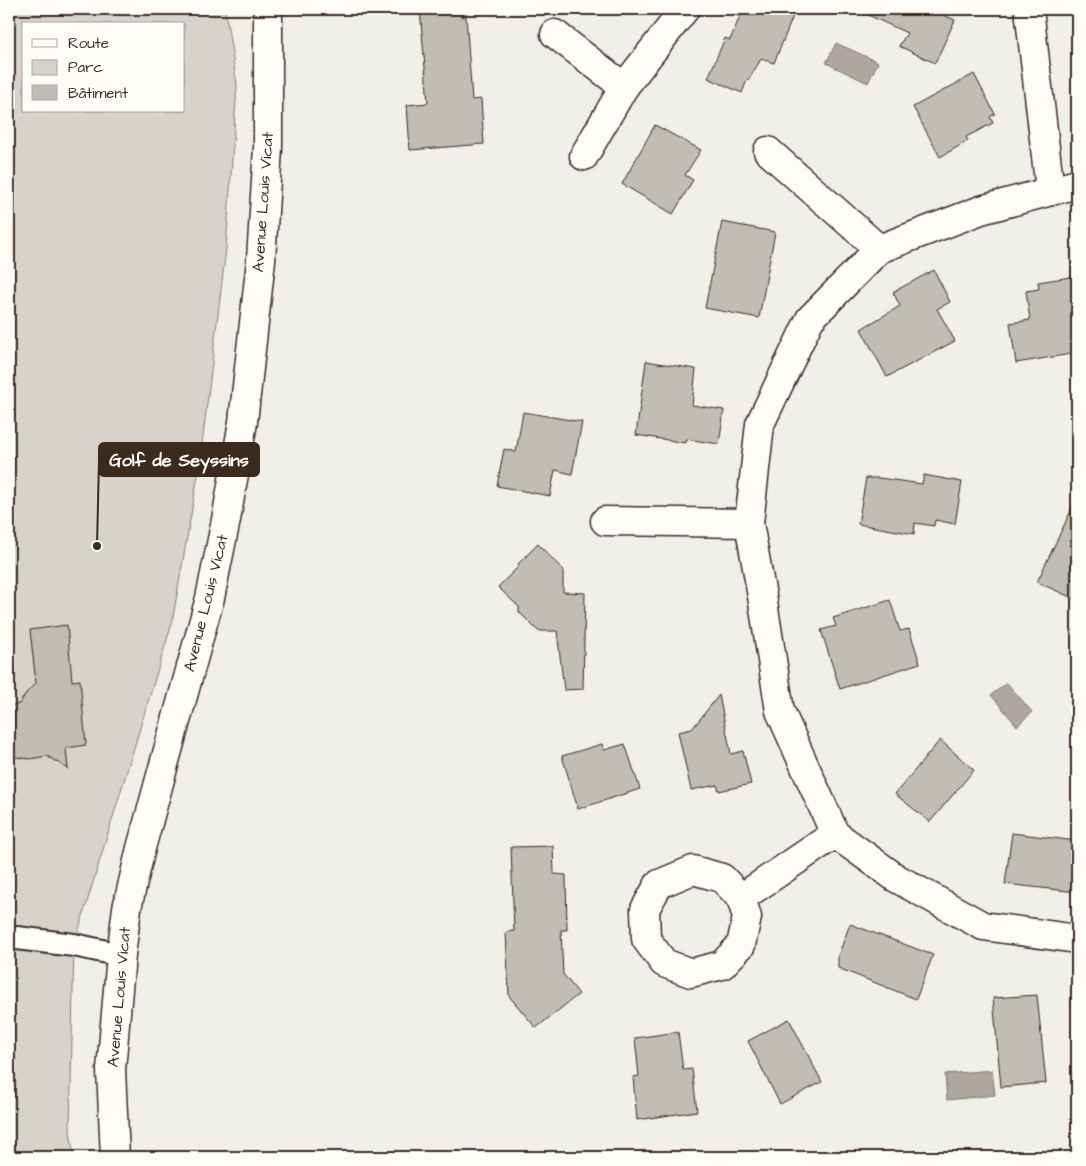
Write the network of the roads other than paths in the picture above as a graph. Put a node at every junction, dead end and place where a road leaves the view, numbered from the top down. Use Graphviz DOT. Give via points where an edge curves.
graph roads {
  1 [pos="260,9"];
  2 [pos="268,9"];
  3 [pos="685,9"];
  4 [pos="1029,9"];
  5 [pos="555,34"];
  6 [pos="268,42"];
  7 [pos="624,87"];
  8 [pos="768,151"];
  9 [pos="584,156"];
  10 [pos="1077,184"];
  11 [pos="1050,191"];
  12 [pos="880,249"];
  13 [pos="605,521"];
  14 [pos="749,523"];
  15 [pos="835,834"];
  16 [pos="741,898"];
  17 [pos="17,938"];
  18 [pos="1077,939"];
  19 [pos="121,955"];
  20 [pos="115,1157"];
  1 -- 6 [label="street, Avenue Louis Vicat"];
  2 -- 6 [label="street, Avenue Louis Vicat"];
  3 -- 7 [label="street"];
  4 -- 11 [label="street"];
  5 -- 7 [label="street"];
  6 -- 19 [label="street, Avenue Louis Vicat" via="268,148 260,260 239,442 210,598 141,848 127,908"];
  7 -- 9 [label="street"];
  8 -- 12 [label="street"];
  10 -- 11 [label="street"];
  11 -- 12 [label="street" via="981,210"];
  12 -- 14 [label="street" via="810,319 760,424"];
  13 -- 14 [label="street"];
  14 -- 15 [label="street" via="780,711"];
  15 -- 16 [label="street"];
  15 -- 18 [label="street" via="896,878 983,926"];
  17 -- 19 [label="lane"];
  19 -- 20 [label="street, Avenue Louis Vicat" via="111,1070"];
}
